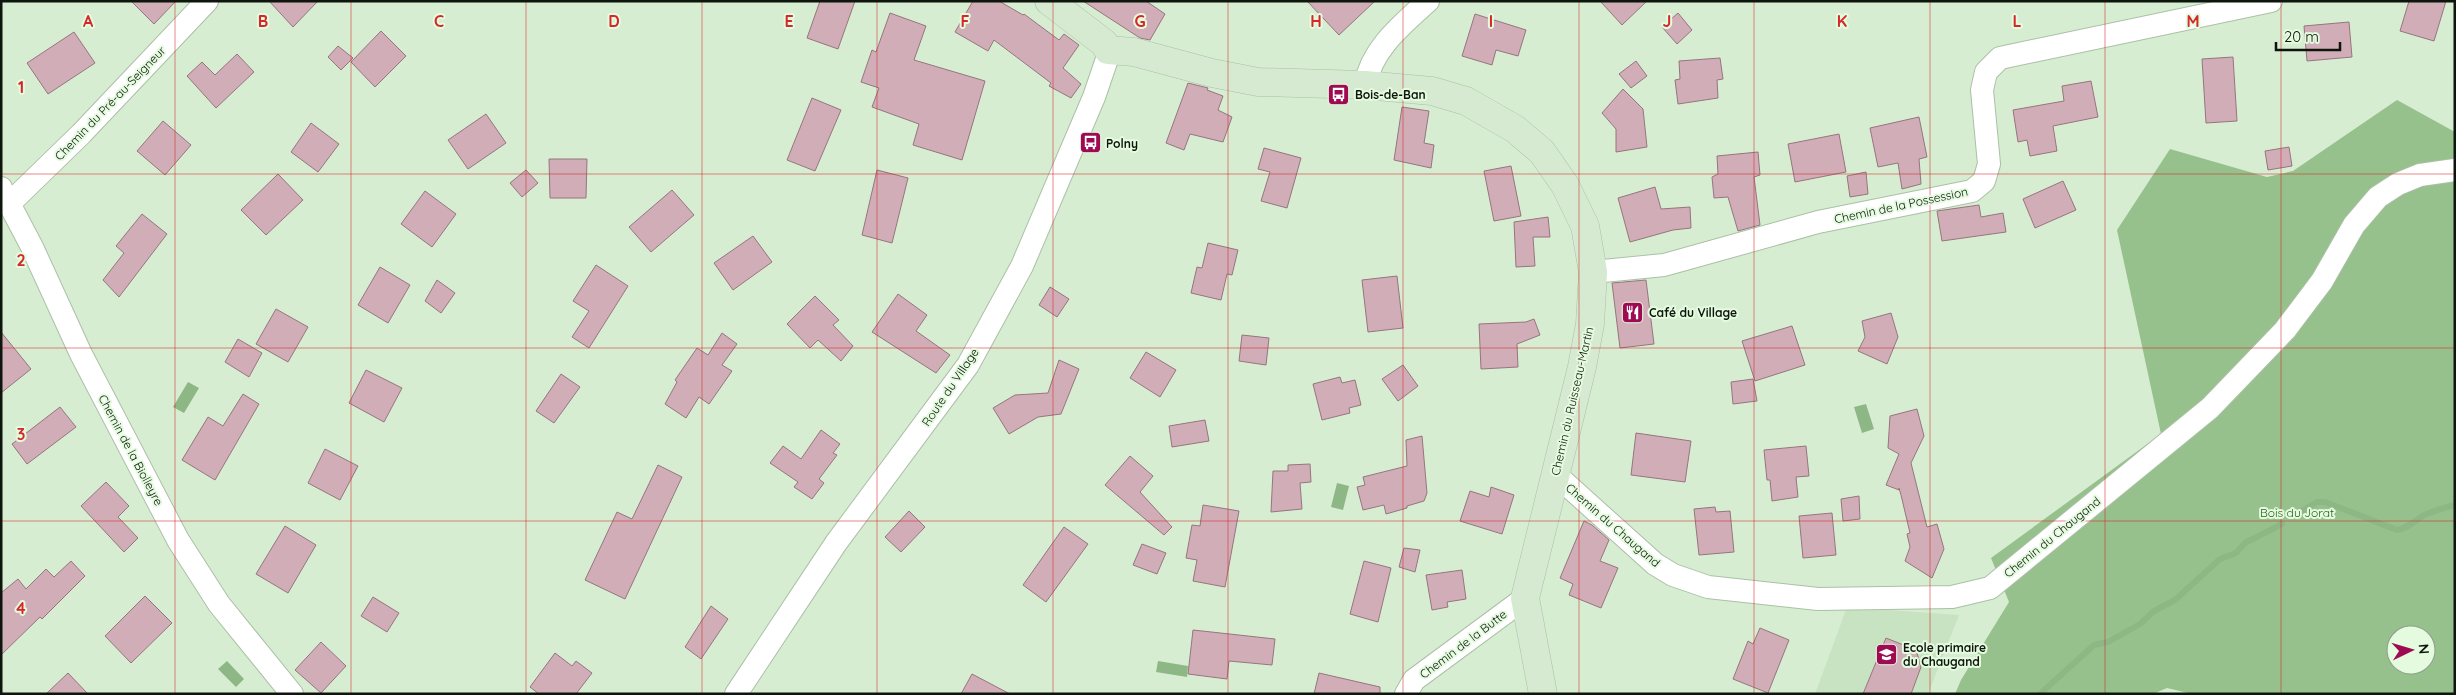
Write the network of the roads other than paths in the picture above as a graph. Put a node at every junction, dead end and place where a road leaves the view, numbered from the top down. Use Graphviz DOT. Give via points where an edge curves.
graph roads {
  1 [pos="207,1"];
  2 [pos="1049,1"];
  3 [pos="1428,1"];
  4 [pos="2270,1"];
  5 [pos="1108,50"];
  6 [pos="1365,84"];
  7 [pos="2455,170"];
  8 [pos="6,196"];
  9 [pos="1593,272"];
  10 [pos="1555,474"];
  11 [pos="1525,598"];
  12 [pos="292,694"];
  13 [pos="736,694"];
  14 [pos="1406,694"];
  15 [pos="1543,694"];
  1 -- 8 [label="street, Chemin du Pré-au-Seigneur" via="81,134"];
  2 -- 5 [label="street" via="1104,43"];
  3 -- 6 [label="street" via="1387,39 1368,69"];
  4 -- 9 [label="street, Chemin de la Possession" via="2000,58 1986,72 1982,90 1989,164 1984,181 1972,191 1818,222 1664,265"];
  5 -- 6 [label="street, Chemin du Ruisseau-Martin" via="1134,52 1258,82"];
  5 -- 13 [label="street, Route du Village" via="1094,97 1022,266 968,365 836,543"];
  6 -- 9 [label="street, Chemin du Ruisseau-Martin" via="1432,91 1466,101 1515,129 1542,152 1565,184 1585,226"];
  7 -- 10 [label="street, Chemin du Chaugand" via="2420,175 2378,197 2354,225 2322,281 2285,330 2210,408 1990,588 1952,597 1818,599 1708,587 1673,575 1654,564"];
  8 -- 12 [label="street, Chemin de la Biolleyre" via="81,354 178,540 219,604"];
  9 -- 10 [label="street, Chemin du Ruisseau-Martin" via="1590,324"];
  10 -- 11 [label="street, Chemin du Ruisseau-Martin"];
  11 -- 14 [label="street, Chemin de la Butte" via="1414,680"];
  11 -- 15 [label="street, Chemin du Ruisseau-Martin"];
}
